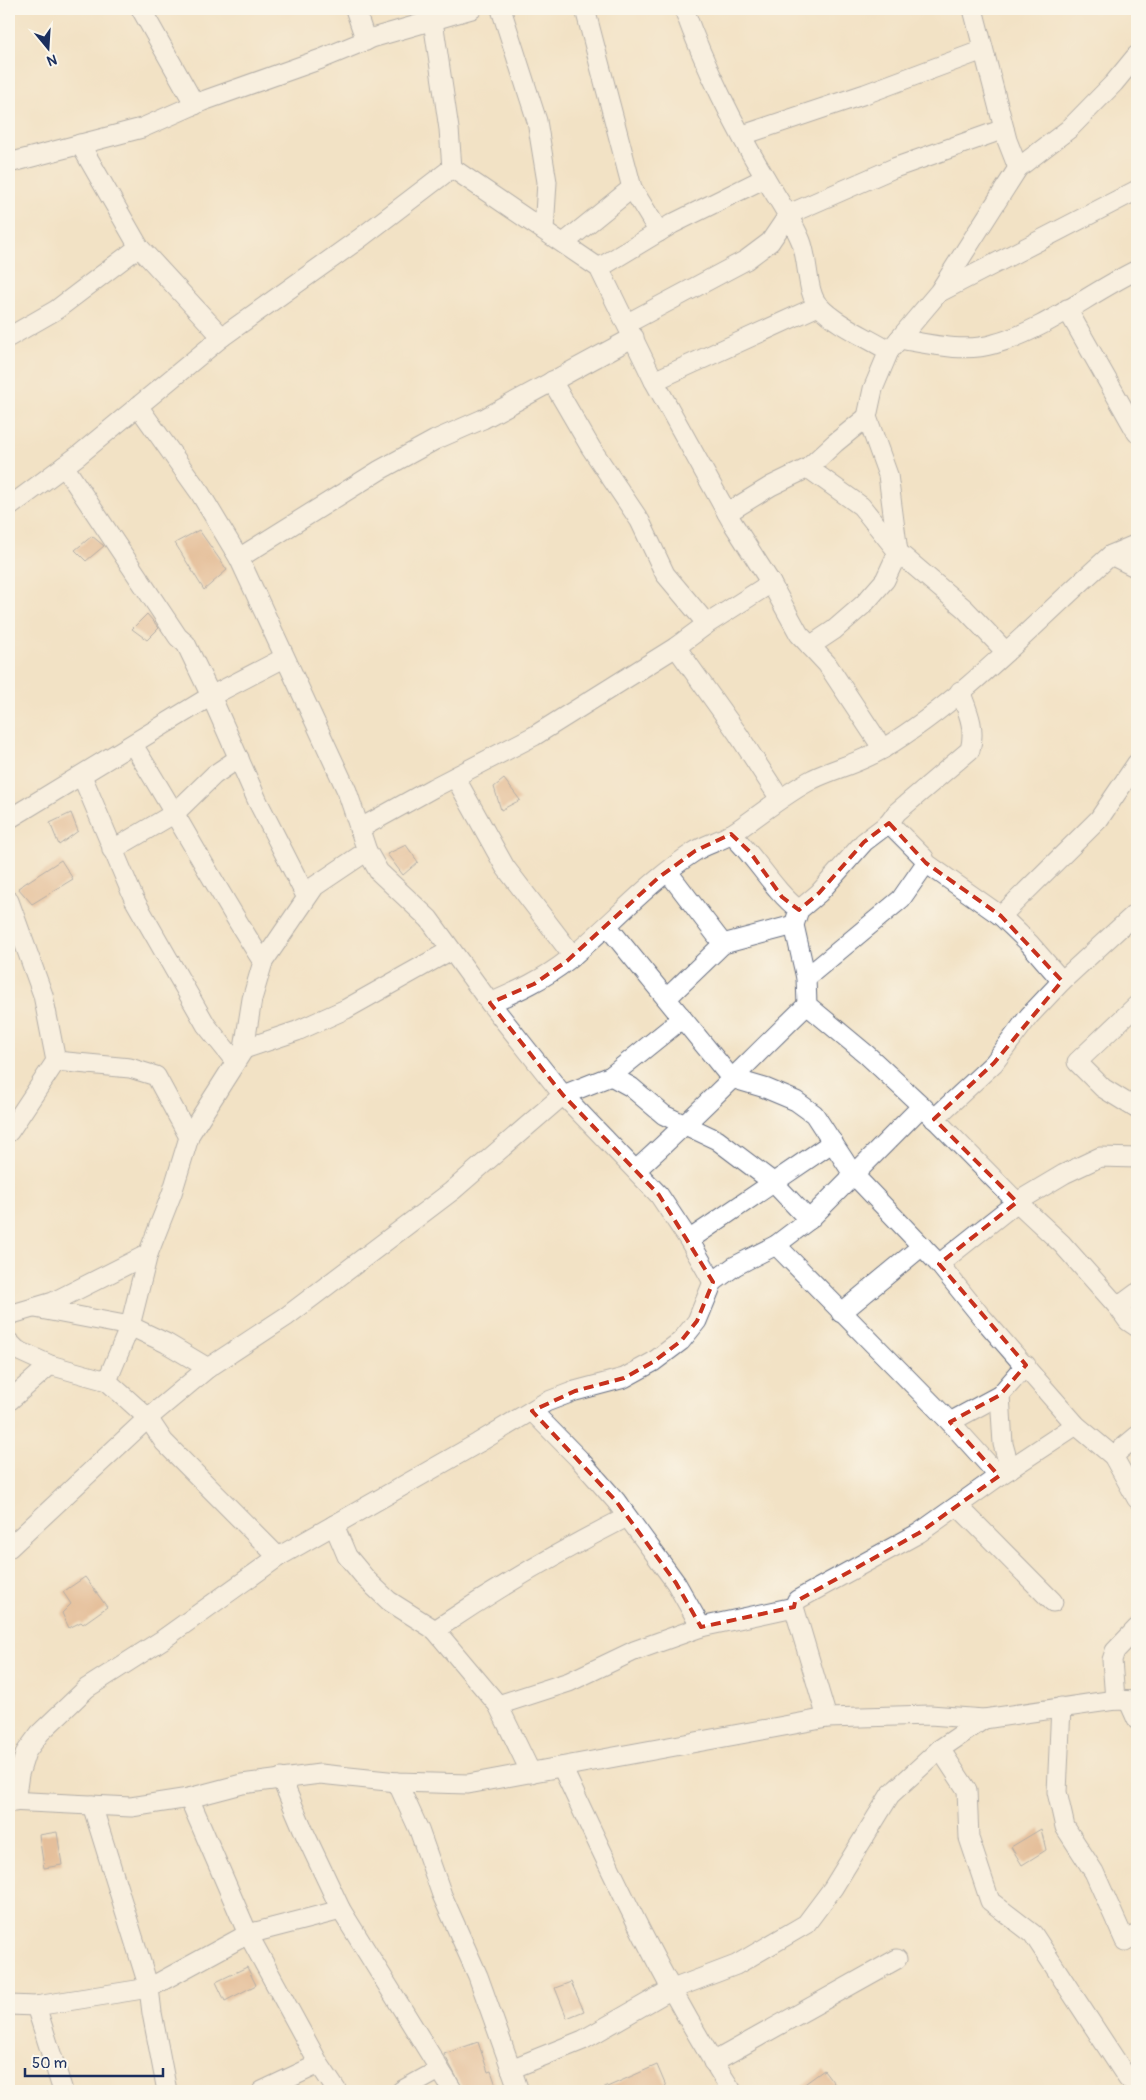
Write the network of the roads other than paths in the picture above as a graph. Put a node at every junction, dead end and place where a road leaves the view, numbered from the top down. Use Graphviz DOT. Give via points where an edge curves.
graph roads {
  1 [pos="141,9"];
  2 [pos="355,9"];
  3 [pos="472,9"];
  4 [pos="501,9"];
  5 [pos="585,9"];
  6 [pos="684,9"];
  7 [pos="973,9"];
  8 [pos="433,21"];
  9 [pos="366,41"];
  10 [pos="983,50"];
  11 [pos="1137,55"];
  12 [pos="195,105"];
  13 [pos="1004,129"];
  14 [pos="743,135"];
  15 [pos="80,144"];
  16 [pos="9,163"];
  17 [pos="452,168"];
  18 [pos="1018,168"];
  19 [pos="765,178"];
  20 [pos="632,188"];
  21 [pos="1137,190"];
  22 [pos="789,214"];
  23 [pos="544,230"];
  24 [pos="659,232"];
  25 [pos="564,243"];
  26 [pos="139,247"];
  27 [pos="599,268"];
  28 [pos="1137,270"];
  29 [pos="939,292"];
  30 [pos="818,306"];
  31 [pos="1067,309"];
  32 [pos="631,330"];
  33 [pos="222,336"];
  34 [pos="9,337"];
  35 [pos="894,345"];
  36 [pos="552,381"];
  37 [pos="654,381"];
  38 [pos="138,406"];
  39 [pos="867,417"];
  40 [pos="1137,433"];
  41 [pos="64,466"];
  42 [pos="808,468"];
  43 [pos="9,507"];
  44 [pos="727,513"];
  45 [pos="1137,544"];
  46 [pos="898,552"];
  47 [pos="1111,555"];
  48 [pos="239,558"];
  49 [pos="1137,568"];
  50 [pos="771,583"];
  51 [pos="707,624"];
  52 [pos="810,646"];
  53 [pos="676,647"];
  54 [pos="1006,652"];
  55 [pos="284,658"];
  56 [pos="234,685"];
  57 [pos="960,692"];
  58 [pos="211,696"];
  59 [pos="221,717"];
  60 [pos="133,745"];
  61 [pos="883,749"];
  62 [pos="239,758"];
  63 [pos="1137,762"];
  64 [pos="82,776"];
  65 [pos="454,777"];
  66 [pos="780,799"];
  67 [pos="175,813"];
  68 [pos="9,819"];
  69 [pos="890,822"];
  70 [pos="359,829"];
  71 [pos="731,834"];
  72 [pos="112,850"];
  73 [pos="366,852"];
  74 [pos="926,863"];
  75 [pos="668,872"];
  76 [pos="306,896"];
  77 [pos="9,901"];
  78 [pos="1137,912"];
  79 [pos="1001,916"];
  80 [pos="796,918"];
  81 [pos="608,927"];
  82 [pos="723,944"];
  83 [pos="451,950"];
  84 [pos="573,956"];
  85 [pos="263,962"];
  86 [pos="806,978"];
  87 [pos="1062,981"];
  88 [pos="667,998"];
  89 [pos="490,1003"];
  90 [pos="808,1005"];
  91 [pos="1137,1005"];
  92 [pos="682,1016"];
  93 [pos="240,1055"];
  94 [pos="56,1061"];
  95 [pos="611,1076"];
  96 [pos="731,1078"];
  97 [pos="563,1095"];
  98 [pos="1137,1109"];
  99 [pos="928,1112"];
  100 [pos="686,1125"];
  101 [pos="9,1132"];
  102 [pos="189,1136"];
  103 [pos="833,1142"];
  104 [pos="1137,1158"];
  105 [pos="636,1170"];
  106 [pos="853,1174"];
  107 [pos="774,1183"];
  108 [pos="1017,1202"];
  109 [pos="809,1220"];
  110 [pos="688,1240"];
  111 [pos="776,1246"];
  112 [pos="922,1246"];
  113 [pos="148,1254"];
  114 [pos="939,1264"];
  115 [pos="713,1282"];
  116 [pos="1137,1293"];
  117 [pos="1118,1307"];
  118 [pos="35,1308"];
  119 [pos="841,1313"];
  120 [pos="9,1315"];
  121 [pos="130,1326"];
  122 [pos="1137,1327"];
  123 [pos="9,1342"];
  124 [pos="50,1365"];
  125 [pos="1026,1365"];
  126 [pos="208,1368"];
  127 [pos="107,1381"];
  128 [pos="1000,1395"];
  129 [pos="9,1401"];
  130 [pos="532,1411"];
  131 [pos="148,1418"];
  132 [pos="950,1422"];
  133 [pos="1076,1425"];
  134 [pos="1137,1436"];
  135 [pos="1113,1456"];
  136 [pos="1004,1472"];
  137 [pos="1137,1499"];
  138 [pos="958,1506"];
  139 [pos="627,1518"];
  140 [pos="334,1525"];
  141 [pos="9,1548"];
  142 [pos="278,1557"];
  143 [pos="1053,1602"];
  144 [pos="794,1607"];
  145 [pos="701,1627"];
  146 [pos="1137,1628"];
  147 [pos="435,1630"];
  148 [pos="1127,1701"];
  149 [pos="498,1705"];
  150 [pos="1061,1707"];
  151 [pos="827,1718"];
  152 [pos="984,1719"];
  153 [pos="1137,1720"];
  154 [pos="940,1749"];
  155 [pos="562,1767"];
  156 [pos="531,1773"];
  157 [pos="281,1778"];
  158 [pos="397,1782"];
  159 [pos="189,1798"];
  160 [pos="12,1801"];
  161 [pos="92,1805"];
  162 [pos="341,1910"];
  163 [pos="248,1934"];
  164 [pos="1137,1934"];
  165 [pos="897,1959"];
  166 [pos="149,1988"];
  167 [pos="670,1990"];
  168 [pos="9,2005"];
  169 [pos="36,2006"];
  170 [pos="713,2062"];
  171 [pos="319,2064"];
  172 [pos="511,2069"];
  173 [pos="438,2070"];
  174 [pos="1128,2080"];
  175 [pos="63,2091"];
  176 [pos="167,2091"];
  177 [pos="262,2091"];
  178 [pos="337,2091"];
  179 [pos="401,2091"];
  180 [pos="453,2091"];
  181 [pos="519,2091"];
  182 [pos="732,2091"];
  1 -- 12 [label="street"];
  2 -- 9 [label="street"];
  3 -- 8 [label="street"];
  4 -- 23 [label="street" via="537,121 547,182"];
  5 -- 20 [label="street"];
  6 -- 14 [label="street"];
  7 -- 10 [label="street"];
  8 -- 9 [label="street"];
  8 -- 17 [label="street"];
  9 -- 12 [label="street"];
  10 -- 13 [label="street"];
  10 -- 14 [label="street"];
  11 -- 18 [label="street" via="1069,129"];
  12 -- 15 [label="street" via="142,128"];
  13 -- 18 [label="street"];
  13 -- 22 [label="street" via="894,168"];
  14 -- 19 [label="street"];
  15 -- 16 [label="street"];
  15 -- 26 [label="street"];
  17 -- 23 [label="street"];
  17 -- 33 [label="street" via="360,239"];
  18 -- 29 [label="street"];
  19 -- 22 [label="street"];
  19 -- 24 [label="street"];
  20 -- 24 [label="street"];
  20 -- 25 [label="street"];
  21 -- 29 [label="street"];
  22 -- 30 [label="street" via="807,258 810,293"];
  22 -- 32 [label="street" via="770,242 746,260"];
  23 -- 25 [label="street"];
  24 -- 27 [label="street"];
  25 -- 27 [label="street"];
  26 -- 33 [label="street"];
  26 -- 34 [label="street" via="56,310"];
  27 -- 32 [label="street"];
  28 -- 31 [label="street"];
  29 -- 35 [label="street"];
  30 -- 35 [label="street"];
  30 -- 37 [label="street"];
  31 -- 35 [label="street" via="1030,330 993,345"];
  31 -- 40 [label="street"];
  32 -- 36 [label="street"];
  32 -- 37 [label="street"];
  33 -- 38 [label="street"];
  35 -- 39 [label="street" via="873,388"];
  36 -- 48 [label="street" via="380,470"];
  36 -- 51 [label="street" via="591,448 640,521 662,568"];
  37 -- 44 [label="street"];
  38 -- 41 [label="street"];
  38 -- 48 [label="street" via="200,493"];
  39 -- 42 [label="street"];
  39 -- 46 [label="street" via="888,475"];
  41 -- 43 [label="street"];
  41 -- 58 [label="street" via="178,637 186,644"];
  42 -- 44 [label="street"];
  42 -- 46 [label="street" via="861,506"];
  44 -- 50 [label="street"];
  45 -- 47 [label="street"];
  46 -- 52 [label="street" via="885,580 864,604"];
  46 -- 54 [label="street" via="964,609"];
  47 -- 49 [label="street"];
  47 -- 54 [label="street"];
  48 -- 55 [label="street"];
  50 -- 51 [label="street"];
  50 -- 52 [label="street" via="799,634"];
  51 -- 53 [label="street"];
  52 -- 61 [label="street" via="827,664"];
  53 -- 65 [label="street" via="534,736"];
  53 -- 66 [label="street"];
  54 -- 57 [label="street"];
  55 -- 56 [label="street"];
  55 -- 70 [label="street" via="347,791"];
  56 -- 58 [label="street"];
  56 -- 59 [label="street"];
  57 -- 61 [label="street"];
  57 -- 69 [label="street" via="972,720 974,738 970,750 897,812"];
  58 -- 59 [label="street"];
  58 -- 60 [label="street"];
  59 -- 62 [label="street"];
  60 -- 64 [label="street"];
  60 -- 67 [label="street"];
  61 -- 66 [label="street" via="813,780"];
  62 -- 67 [label="street" via="214,774"];
  62 -- 76 [label="street"];
  63 -- 79 [label="street" via="1099,819"];
  64 -- 68 [label="street"];
  64 -- 72 [label="street"];
  65 -- 70 [label="street"];
  65 -- 84 [label="street" via="505,867"];
  66 -- 71 [label="street"];
  67 -- 72 [label="street"];
  67 -- 85 [label="street" via="224,901"];
  69 -- 74 [label="street"];
  69 -- 80 [label="street" via="864,842"];
  70 -- 73 [label="street"];
  71 -- 75 [label="street" via="695,852"];
  71 -- 80 [label="street" via="750,852"];
  72 -- 93 [label="street" via="134,899 206,1025"];
  73 -- 76 [label="street" via="315,886"];
  73 -- 83 [label="street" via="379,872 429,918"];
  74 -- 79 [label="street"];
  74 -- 86 [label="street" via="901,899"];
  75 -- 81 [label="street"];
  75 -- 82 [label="street"];
  76 -- 85 [label="street"];
  77 -- 94 [label="street" via="43,995"];
  78 -- 87 [label="street"];
  79 -- 87 [label="street"];
  80 -- 82 [label="street"];
  80 -- 86 [label="street"];
  81 -- 84 [label="street"];
  81 -- 88 [label="street"];
  82 -- 88 [label="street"];
  83 -- 89 [label="street"];
  83 -- 93 [label="street" via="346,1009"];
  84 -- 89 [label="street" via="534,984"];
  85 -- 93 [label="street"];
  86 -- 90 [label="street"];
  87 -- 99 [label="street" via="1029,1016 994,1063"];
  88 -- 92 [label="street"];
  89 -- 97 [label="street"];
  90 -- 96 [label="street"];
  90 -- 99 [label="street"];
  91 -- 98 [label="street" via="1077,1062 1103,1088"];
  92 -- 95 [label="street"];
  92 -- 96 [label="street"];
  93 -- 102 [label="street"];
  94 -- 101 [label="street"];
  94 -- 102 [label="street" via="130,1068 156,1076"];
  95 -- 97 [label="street"];
  95 -- 100 [label="street" via="631,1087 664,1115"];
  96 -- 100 [label="street"];
  96 -- 103 [label="street" via="796,1101 814,1114"];
  97 -- 105 [label="street"];
  97 -- 126 [label="street" via="452,1190 286,1316"];
  99 -- 106 [label="street"];
  99 -- 108 [label="street"];
  100 -- 105 [label="street"];
  100 -- 107 [label="street" via="717,1140"];
  102 -- 113 [label="street" via="172,1193"];
  103 -- 106 [label="street"];
  103 -- 107 [label="street"];
  104 -- 108 [label="street" via="1100,1157"];
  105 -- 110 [label="street" via="659,1195"];
  106 -- 109 [label="street"];
  106 -- 112 [label="street"];
  107 -- 109 [label="street"];
  107 -- 110 [label="street"];
  108 -- 114 [label="street"];
  108 -- 117 [label="street" via="1062,1244"];
  109 -- 111 [label="street"];
  110 -- 115 [label="street"];
  111 -- 115 [label="street" via="734,1266"];
  111 -- 119 [label="street"];
  112 -- 114 [label="street"];
  112 -- 119 [label="street"];
  113 -- 118 [label="street"];
  113 -- 121 [label="street"];
  114 -- 125 [label="street"];
  115 -- 130 [label="street" via="697,1322 681,1341 653,1362 624,1378 575,1391"];
  116 -- 117 [label="street"];
  117 -- 122 [label="street"];
  118 -- 120 [label="street"];
  118 -- 121 [label="street"];
  119 -- 132 [label="street"];
  121 -- 126 [label="street"];
  121 -- 127 [label="street"];
  123 -- 124 [label="street" via="17,1350"];
  124 -- 127 [label="street"];
  124 -- 129 [label="street"];
  125 -- 128 [label="street"];
  125 -- 133 [label="street"];
  126 -- 131 [label="street"];
  127 -- 131 [label="street"];
  128 -- 132 [label="street"];
  128 -- 136 [label="street"];
  130 -- 139 [label="street" via="579,1459"];
  130 -- 140 [label="street"];
  131 -- 141 [label="street"];
  131 -- 142 [label="street" via="164,1442"];
  132 -- 136 [label="street"];
  133 -- 135 [label="street"];
  133 -- 136 [label="street"];
  134 -- 135 [label="street"];
  135 -- 137 [label="street"];
  136 -- 138 [label="street"];
  138 -- 143 [label="street"];
  138 -- 144 [label="street" via="919,1533 806,1593 796,1600"];
  139 -- 145 [label="street" via="676,1584"];
  139 -- 147 [label="street" via="549,1558"];
  140 -- 142 [label="street"];
  140 -- 147 [label="street" via="347,1556 367,1580 389,1601"];
  142 -- 160 [label="street" via="162,1640 86,1688 40,1733 26,1752"];
  144 -- 145 [label="street"];
  144 -- 151 [label="street"];
  145 -- 149 [label="street" via="634,1651 569,1682"];
  146 -- 148 [label="street" via="1115,1651 1112,1660"];
  147 -- 149 [label="street"];
  148 -- 150 [label="street"];
  148 -- 153 [label="street"];
  149 -- 156 [label="street"];
  150 -- 152 [label="street"];
  150 -- 164 [label="street" via="1058,1792 1066,1827 1094,1872 1125,1942"];
  151 -- 152 [label="street" via="930,1715"];
  151 -- 155 [label="street"];
  152 -- 154 [label="street"];
  154 -- 167 [label="street" via="890,1794 806,1924 736,1965"];
  154 -- 174 [label="street" via="967,1790 969,1838 990,1901 1033,1934"];
  155 -- 156 [label="street"];
  155 -- 167 [label="street"];
  156 -- 158 [label="street" via="468,1784"];
  157 -- 158 [label="street" via="320,1774"];
  157 -- 159 [label="street"];
  157 -- 162 [label="street"];
  158 -- 172 [label="street" via="478,1976"];
  159 -- 161 [label="street" via="131,1807"];
  159 -- 163 [label="street"];
  160 -- 161 [label="street"];
  161 -- 166 [label="street"];
  162 -- 163 [label="street"];
  162 -- 173 [label="street"];
  163 -- 166 [label="street"];
  163 -- 171 [label="street"];
  165 -- 170 [label="street"];
  166 -- 169 [label="street"];
  166 -- 176 [label="street"];
  167 -- 170 [label="street"];
  167 -- 172 [label="street" via="583,2040"];
  168 -- 169 [label="street"];
  169 -- 175 [label="street"];
  170 -- 182 [label="street"];
  171 -- 177 [label="street"];
  171 -- 178 [label="street"];
  172 -- 181 [label="street"];
  173 -- 179 [label="street"];
  173 -- 180 [label="street"];
}
